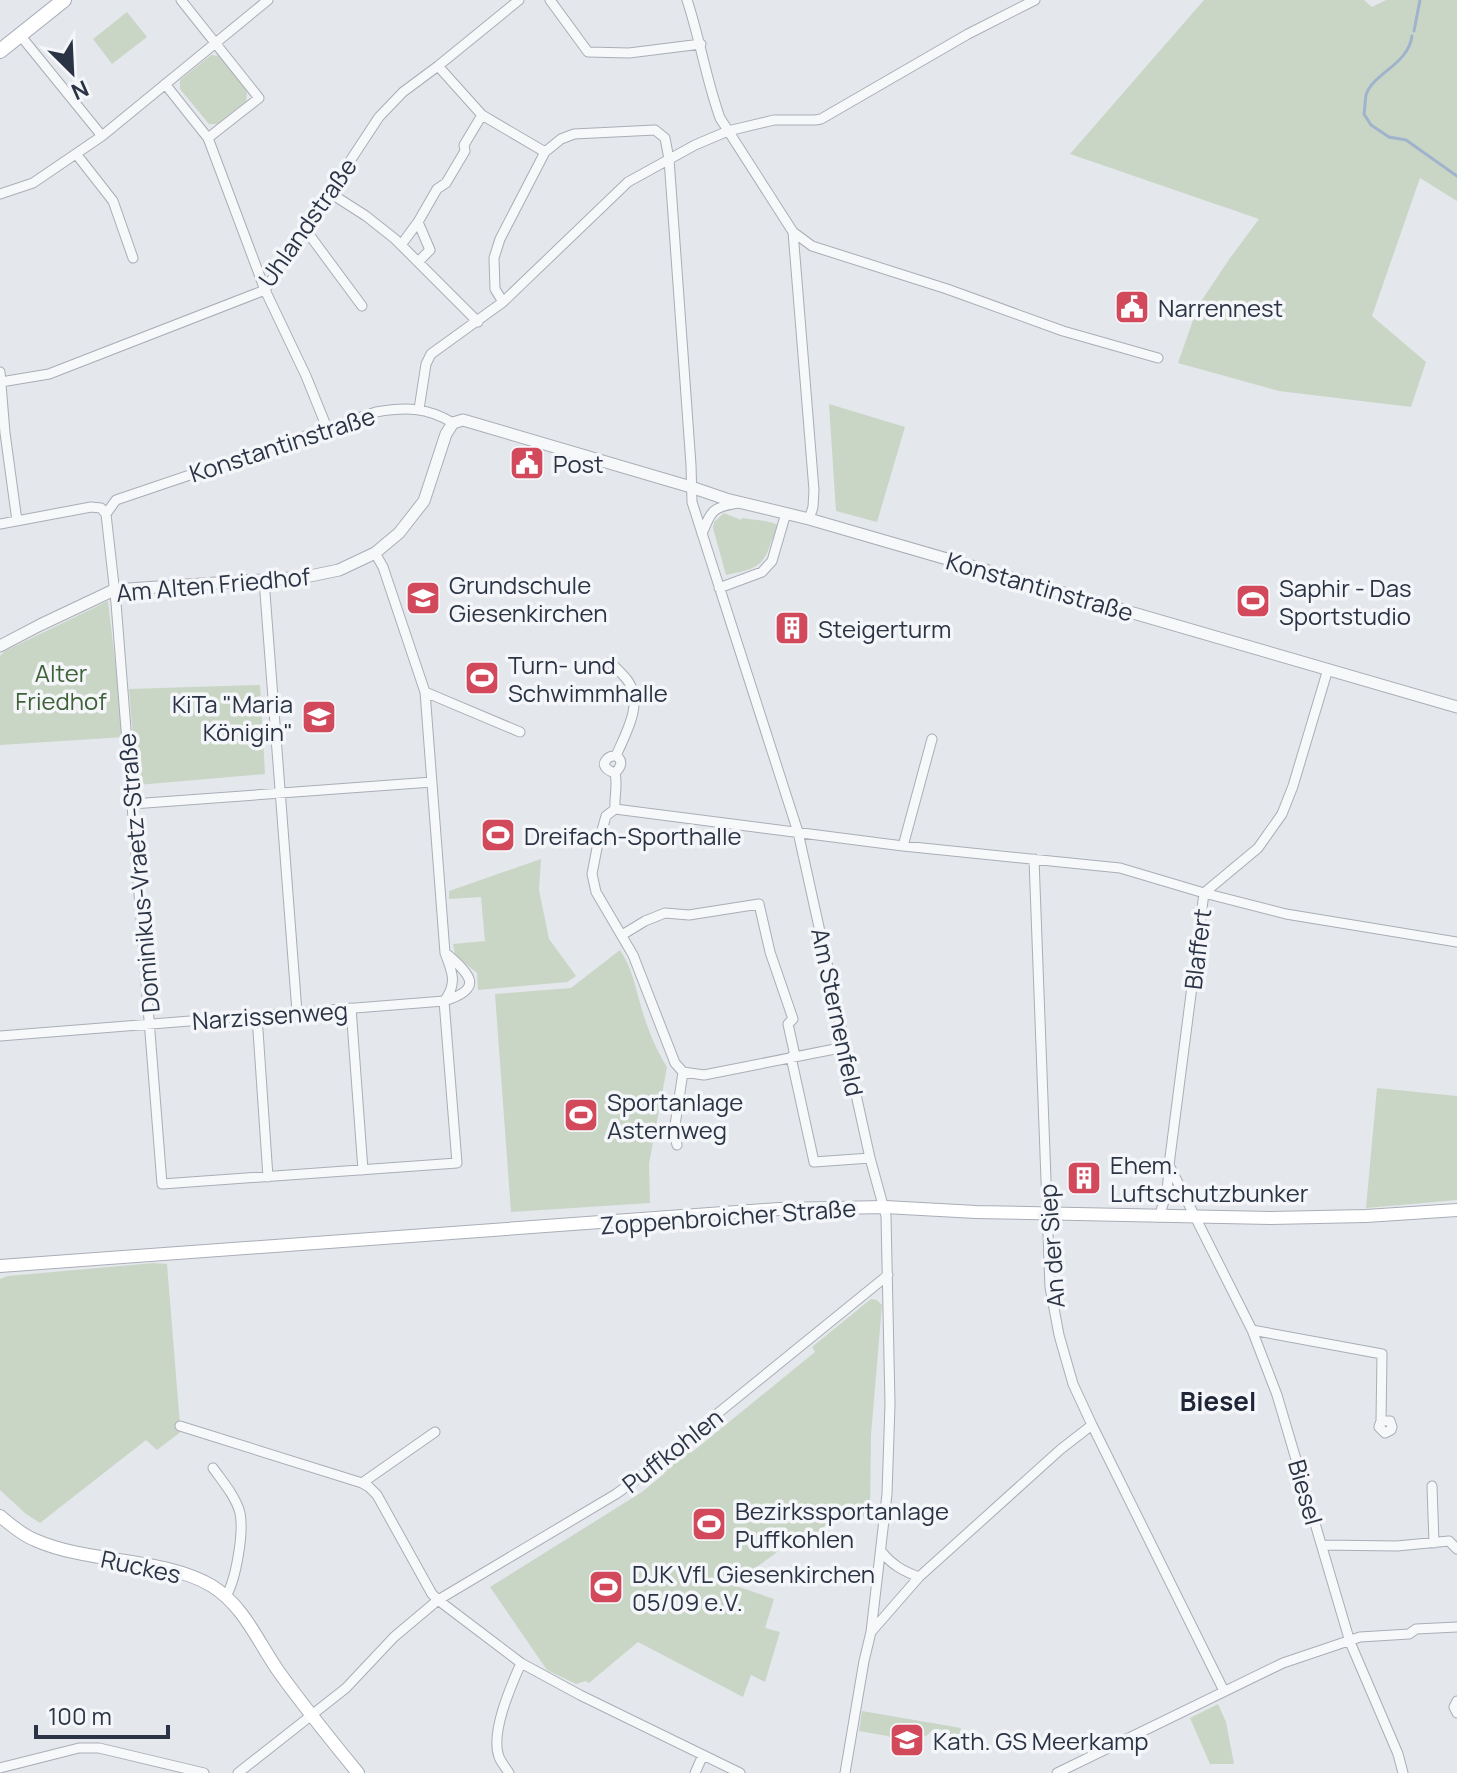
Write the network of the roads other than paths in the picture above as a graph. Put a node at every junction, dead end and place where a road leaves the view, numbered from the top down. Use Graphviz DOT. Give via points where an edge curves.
graph roads {
  1 [pos="64,0"];
  2 [pos="181,0"];
  3 [pos="268,0"];
  4 [pos="519,0"];
  5 [pos="550,0"];
  6 [pos="687,0"];
  7 [pos="1035,0"];
  8 [pos="20,35"];
  9 [pos="216,43"];
  10 [pos="701,44"];
  11 [pos="0,51"];
  12 [pos="438,66"];
  13 [pos="165,84"];
  14 [pos="482,115"];
  15 [pos="728,131"];
  16 [pos="102,136"];
  17 [pos="208,138"];
  18 [pos="545,152"];
  19 [pos="77,155"];
  20 [pos="669,159"];
  21 [pos="330,193"];
  22 [pos="0,194"];
  23 [pos="418,222"];
  24 [pos="305,229"];
  25 [pos="793,232"];
  26 [pos="401,245"];
  27 [pos="133,258"];
  28 [pos="418,262"];
  29 [pos="265,290"];
  30 [pos="503,302"];
  31 [pos="362,306"];
  32 [pos="478,322"];
  33 [pos="1158,358"];
  34 [pos="1,377"];
  35 [pos="419,409"];
  36 [pos="453,423"];
  37 [pos="327,428"];
  38 [pos="2,433"];
  39 [pos="691,487"];
  40 [pos="738,503"];
  41 [pos="786,513"];
  42 [pos="106,514"];
  43 [pos="809,519"];
  44 [pos="17,521"];
  45 [pos="0,524"];
  46 [pos="702,534"];
  47 [pos="375,553"];
  48 [pos="264,580"];
  49 [pos="719,588"];
  50 [pos="114,590"];
  51 [pos="0,646"];
  52 [pos="610,662"];
  53 [pos="1328,669"];
  54 [pos="425,692"];
  55 [pos="1457,707"];
  56 [pos="520,732"];
  57 [pos="932,739"];
  58 [pos="432,782"];
  59 [pos="280,794"];
  60 [pos="132,804"];
  61 [pos="615,809"];
  62 [pos="798,832"];
  63 [pos="903,846"];
  64 [pos="1034,859"];
  65 [pos="1204,893"];
  66 [pos="622,935"];
  67 [pos="1457,942"];
  68 [pos="445,953"];
  69 [pos="444,1001"];
  70 [pos="351,1008"];
  71 [pos="297,1012"];
  72 [pos="257,1016"];
  73 [pos="149,1023"];
  74 [pos="0,1036"];
  75 [pos="845,1047"];
  76 [pos="793,1056"];
  77 [pos="683,1072"];
  78 [pos="677,1145"];
  79 [pos="870,1158"];
  80 [pos="1169,1165"];
  81 [pos="363,1170"];
  82 [pos="268,1177"];
  83 [pos="885,1207"];
  84 [pos="1457,1210"];
  85 [pos="1047,1213"];
  86 [pos="1196,1216"];
  87 [pos="1159,1217"];
  88 [pos="0,1266"];
  89 [pos="888,1275"];
  90 [pos="1252,1330"];
  91 [pos="1381,1421"];
  92 [pos="1092,1425"];
  93 [pos="180,1426"];
  94 [pos="435,1432"];
  95 [pos="213,1468"];
  96 [pos="362,1483"];
  97 [pos="1432,1486"];
  98 [pos="0,1509"];
  99 [pos="0,1516"];
  100 [pos="1434,1543"];
  101 [pos="1322,1545"];
  102 [pos="1453,1545"];
  103 [pos="51,1546"];
  104 [pos="881,1551"];
  105 [pos="919,1577"];
  106 [pos="226,1596"];
  107 [pos="438,1600"];
  108 [pos="1457,1627"];
  109 [pos="871,1632"];
  110 [pos="1350,1642"];
  111 [pos="521,1663"];
  112 [pos="1224,1691"];
  113 [pos="1457,1701"];
  114 [pos="1457,1713"];
  115 [pos="312,1715"];
  116 [pos="703,1755"];
  117 [pos="0,1768"];
  118 [pos="204,1773"];
  119 [pos="238,1773"];
  120 [pos="358,1773"];
  121 [pos="509,1773"];
  122 [pos="695,1773"];
  123 [pos="740,1773"];
  124 [pos="845,1773"];
  125 [pos="1057,1773"];
  126 [pos="1403,1773"];
  1 -- 8 [label="main road"];
  2 -- 9 [label="street"];
  3 -- 9 [label="street"];
  4 -- 12 [label="street, Uhlandstraße"];
  5 -- 10 [label="street" via="588,52"];
  6 -- 10 [label="street"];
  7 -- 15 [label="street" via="821,119 774,120"];
  8 -- 11 [label="main road"];
  8 -- 16 [label="street"];
  9 -- 13 [label="street"];
  9 -- 17 [label="street" via="259,98"];
  10 -- 15 [label="street" via="713,97"];
  12 -- 14 [label="street"];
  12 -- 21 [label="street, Uhlandstraße" via="379,117"];
  13 -- 16 [label="street"];
  13 -- 17 [label="street"];
  14 -- 18 [label="street"];
  14 -- 23 [label="street" via="446,183"];
  15 -- 20 [label="street"];
  15 -- 25 [label="street"];
  16 -- 19 [label="street"];
  17 -- 29 [label="street"];
  18 -- 20 [label="street" via="574,134 655,130 665,138"];
  18 -- 30 [label="street" via="494,258 495,289"];
  19 -- 22 [label="street" via="33,183"];
  19 -- 27 [label="street" via="113,201"];
  20 -- 30 [label="street" via="623,186"];
  20 -- 39 [label="street, Am Sternenfeld"];
  21 -- 24 [label="street, Uhlandstraße"];
  21 -- 26 [label="street"];
  23 -- 26 [label="street"];
  23 -- 28 [label="street" via="430,250"];
  24 -- 29 [label="street, Uhlandstraße"];
  24 -- 31 [label="street"];
  25 -- 33 [label="street" via="812,246"];
  25 -- 43 [label="street" via="814,490"];
  26 -- 28 [label="street"];
  28 -- 32 [label="street"];
  29 -- 34 [label="street, Uhlandstraße" via="49,374"];
  29 -- 37 [label="street"];
  30 -- 32 [label="street"];
  32 -- 35 [label="street" via="429,357"];
  34 -- 38 [label="street"];
  35 -- 36 [label="street, Konstantinstraße"];
  35 -- 37 [label="street, Konstantinstraße" via="376,412"];
  36 -- 39 [label="street, Konstantinstraße" via="463,420"];
  36 -- 47 [label="street, Am Alten Friedhof" via="424,501"];
  37 -- 42 [label="street, Konstantinstraße" via="116,500"];
  38 -- 44 [label="street"];
  39 -- 40 [label="street, Konstantinstraße"];
  39 -- 46 [label="street, Am Sternenfeld"];
  40 -- 41 [label="street, Konstantinstraße"];
  40 -- 46 [label="street" via="714,510"];
  41 -- 43 [label="street, Konstantinstraße"];
  41 -- 49 [label="street" via="772,561 762,572"];
  42 -- 44 [label="street" via="91,507"];
  42 -- 50 [label="street, Dominikus-Vraetz-Straße"];
  43 -- 53 [label="street, Konstantinstraße"];
  44 -- 45 [label="street"];
  46 -- 49 [label="street, Am Sternenfeld"];
  47 -- 48 [label="street, Am Alten Friedhof" via="339,570"];
  47 -- 54 [label="street"];
  48 -- 50 [label="street, Am Alten Friedhof"];
  48 -- 59 [label="street"];
  49 -- 62 [label="street, Am Sternenfeld"];
  50 -- 51 [label="street, Am Alten Friedhof"];
  50 -- 60 [label="street, Dominikus-Vraetz-Straße"];
  52 -- 61 [label="street" via="630,683 635,699 616,756 622,765 615,773"];
  53 -- 55 [label="street, Konstantinstraße"];
  53 -- 65 [label="street" via="1282,814 1258,848"];
  54 -- 56 [label="street"];
  54 -- 58 [label="street"];
  57 -- 63 [label="street"];
  58 -- 59 [label="street"];
  58 -- 68 [label="street"];
  59 -- 60 [label="street"];
  59 -- 71 [label="street"];
  60 -- 73 [label="street, Dominikus-Vraetz-Straße"];
  61 -- 62 [label="street"];
  61 -- 66 [label="street" via="606,816 592,874 596,892"];
  62 -- 63 [label="street"];
  62 -- 75 [label="street, Am Sternenfeld"];
  63 -- 64 [label="street"];
  64 -- 65 [label="street" via="1120,868"];
  64 -- 85 [label="street, An der Siep"];
  65 -- 67 [label="street, Blaffert" via="1286,914"];
  65 -- 80 [label="street, Blaffert"];
  66 -- 76 [label="street" via="665,913 689,915 759,904 793,1019 788,1024"];
  66 -- 77 [label="street"];
  68 -- 69 [label="street" via="453,985"];
  68 -- 69 [label="street" via="471,979 468,990"];
  69 -- 70 [label="street, Narzissenweg"];
  69 -- 81 [label="street" via="457,1163"];
  70 -- 71 [label="street, Narzissenweg"];
  70 -- 81 [label="street"];
  71 -- 72 [label="street, Narzissenweg"];
  72 -- 73 [label="street, Narzissenweg"];
  72 -- 82 [label="street"];
  73 -- 74 [label="street, Narzissenweg"];
  73 -- 82 [label="street, Dominikus-Vraetz-Straße" via="162,1184"];
  75 -- 76 [label="street"];
  75 -- 79 [label="street, Am Sternenfeld"];
  76 -- 77 [label="street" via="704,1075"];
  76 -- 79 [label="street" via="814,1162"];
  77 -- 78 [label="street" via="674,1132"];
  79 -- 83 [label="street, Am Sternenfeld"];
  80 -- 86 [label="street"];
  80 -- 87 [label="street, Blaffert"];
  81 -- 82 [label="street"];
  83 -- 85 [label="main road, Zoppenbroicher Straße"];
  83 -- 88 [label="main road, Zoppenbroicher Straße" via="779,1209"];
  83 -- 89 [label="street, Am Sternenfeld"];
  84 -- 86 [label="main road, Zoppenbroicher Straße" via="1334,1217"];
  85 -- 87 [label="main road, Zoppenbroicher Straße"];
  85 -- 92 [label="street, An der Siep" via="1050,1287 1059,1335"];
  86 -- 87 [label="main road, Zoppenbroicher Straße"];
  86 -- 90 [label="street, Biesel"];
  89 -- 104 [label="street, Am Sternenfeld" via="890,1404"];
  89 -- 107 [label="street, Puffkohlen" via="637,1479"];
  90 -- 91 [label="street" via="1382,1354"];
  90 -- 101 [label="street, Biesel"];
  92 -- 105 [label="street"];
  92 -- 112 [label="street, An der Siep"];
  93 -- 96 [label="street"];
  94 -- 96 [label="street"];
  95 -- 106 [label="street" via="239,1511 236,1573"];
  96 -- 107 [label="street" via="377,1495"];
  97 -- 100 [label="street"];
  98 -- 103 [label="main road, Ruckes"];
  99 -- 103 [label="main road, Ruckes"];
  100 -- 101 [label="street"];
  100 -- 102 [label="street"];
  101 -- 110 [label="street, Biesel"];
  103 -- 106 [label="main road, Ruckes" via="174,1571"];
  104 -- 105 [label="street" via="890,1563"];
  104 -- 109 [label="street, Am Sternenfeld"];
  105 -- 109 [label="street"];
  106 -- 115 [label="main road, Ruckes"];
  107 -- 111 [label="street"];
  107 -- 115 [label="street, Puffkohlen"];
  108 -- 110 [label="street"];
  109 -- 124 [label="street, Am Sternenfeld"];
  110 -- 112 [label="street" via="1283,1663"];
  110 -- 126 [label="street, Biesel"];
  111 -- 116 [label="street"];
  111 -- 121 [label="street" via="496,1742"];
  112 -- 125 [label="street"];
  113 -- 114 [label="street"];
  115 -- 119 [label="street, Puffkohlen"];
  115 -- 120 [label="main road, Ruckes"];
  116 -- 122 [label="street"];
  116 -- 123 [label="street"];
  117 -- 118 [label="street" via="99,1748"];
}
